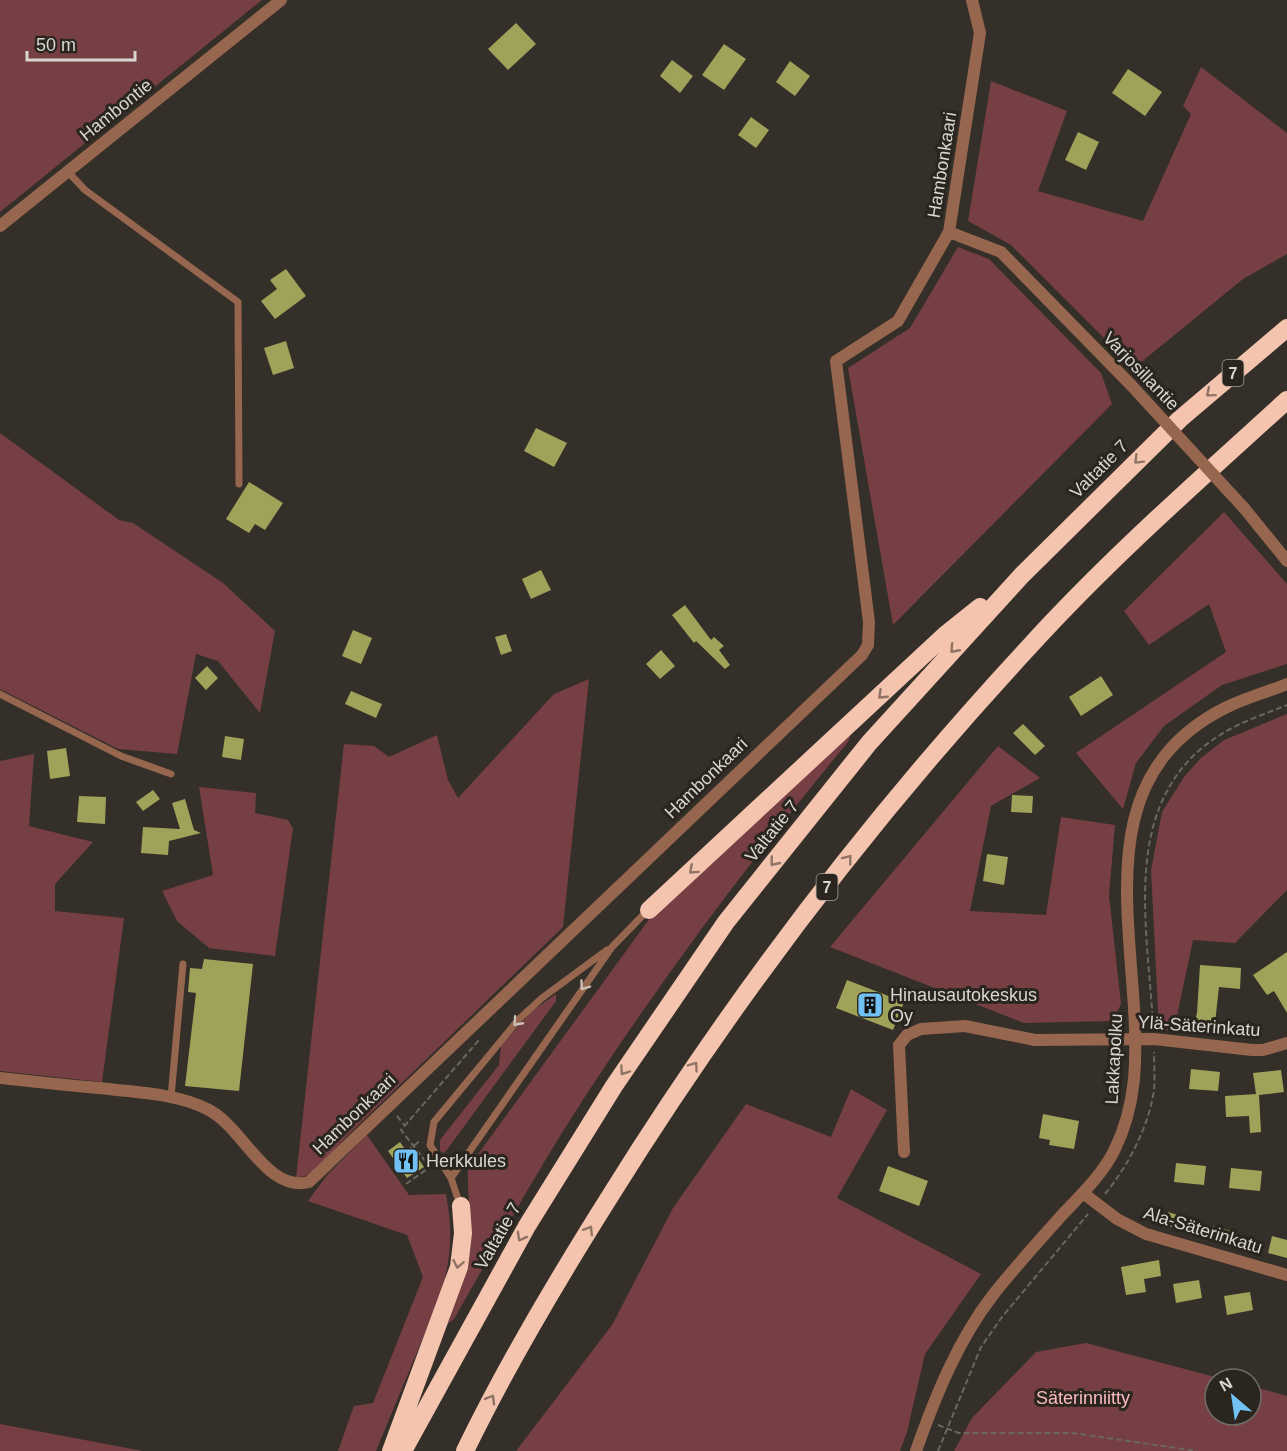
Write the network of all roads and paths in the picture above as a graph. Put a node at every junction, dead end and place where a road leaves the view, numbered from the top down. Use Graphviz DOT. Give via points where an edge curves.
graph roads {
  1 [pos="281,0"];
  2 [pos="972,0"];
  3 [pos="68,172"];
  4 [pos="0,226"];
  5 [pos="950,232"];
  6 [pos="1287,328"];
  7 [pos="1287,400"];
  8 [pos="239,484"];
  9 [pos="1287,561"];
  10 [pos="1022,575"];
  11 [pos="1287,684"];
  12 [pos="0,694"];
  13 [pos="1287,705"];
  14 [pos="171,774"];
  15 [pos="649,910"];
  16 [pos="612,947"];
  17 [pos="183,964"];
  18 [pos="1136,1039"];
  19 [pos="1154,1039"];
  20 [pos="1287,1043"];
  21 [pos="0,1078"];
  22 [pos="171,1097"];
  23 [pos="904,1152"];
  24 [pos="451,1178"];
  25 [pos="1083,1193"];
  26 [pos="1097,1204"];
  27 [pos="461,1206"];
  28 [pos="1287,1275"];
  29 [pos="928,1422"];
  30 [pos="946,1428"];
  31 [pos="390,1451"];
  32 [pos="403,1451"];
  33 [pos="465,1451"];
  34 [pos="916,1451"];
  35 [pos="938,1451"];
  36 [pos="1197,1451"];
  1 -- 3 [label="street, Hambontie"];
  2 -- 5 [label="street, Hambonkaari" via="981,33"];
  3 -- 4 [label="street, Hambontie"];
  3 -- 8 [label="lane" via="85,190 238,302"];
  5 -- 9 [label="street, Varjosillantie, bridge" via="1001,252 1131,385"];
  5 -- 22 [label="street, Hambonkaari" via="898,321 836,361 869,622 868,645 862,655 309,1182 279,1179 208,1109"];
  6 -- 10 [label="highway, Valtatie 7 / 7, one-way" via="1180,419"];
  33 -- 7 [label="highway, 7, one-way" via="574,1254 662,1113 765,964 906,787 1029,645 1155,520"];
  10 -- 15 [label="highway, one-way" via="945,635"];
  10 -- 32 [label="highway, Valtatie 7 / 7, one-way" via="869,743 726,922 614,1086 527,1226"];
  11 -- 18 [label="street, Lakkapolku" via="1227,707 1200,724 1164,759 1140,800 1126,860"];
  12 -- 14 [label="lane" via="121,756"];
  13 -- 19 [label="path" via="1220,735 1177,776 1156,808 1144,870"];
  15 -- 16 [label="lane"];
  16 -- 24 [label="lane, one-way"];
  16 -- 24 [label="lane, one-way" via="519,1019 434,1122 430,1145"];
  17 -- 22 [label="lane"];
  18 -- 19 [label="street, Ylä-Säterinkatu"];
  18 -- 23 [label="street, Ylä-Säterinkatu" via="1035,1040 965,1026 921,1029 907,1035 899,1045"];
  18 -- 25 [label="street, Lakkapolku" via="1134,1085 1126,1124 1113,1154"];
  19 -- 20 [label="street, Ylä-Säterinkatu" via="1252,1050"];
  19 -- 26 [label="path" via="1154,1090 1144,1123 1121,1174"];
  21 -- 22 [label="street, Hambonkaari"];
  24 -- 27 [label="lane"];
  25 -- 26 [label="street, Ala-Säterinkatu"];
  25 -- 29 [label="street, Lakkapolku" via="993,1296 971,1328"];
  26 -- 28 [label="street, Ala-Säterinkatu" via="1146,1234"];
  26 -- 30 [label="path" via="981,1347"];
  27 -- 31 [label="highway, one-way" via="459,1267"];
  29 -- 30 [label="path"];
  29 -- 34 [label="street, Lakkapolku"];
  30 -- 35 [label="path"];
  30 -- 36 [label="path" via="959,1432 1073,1433"];
}
